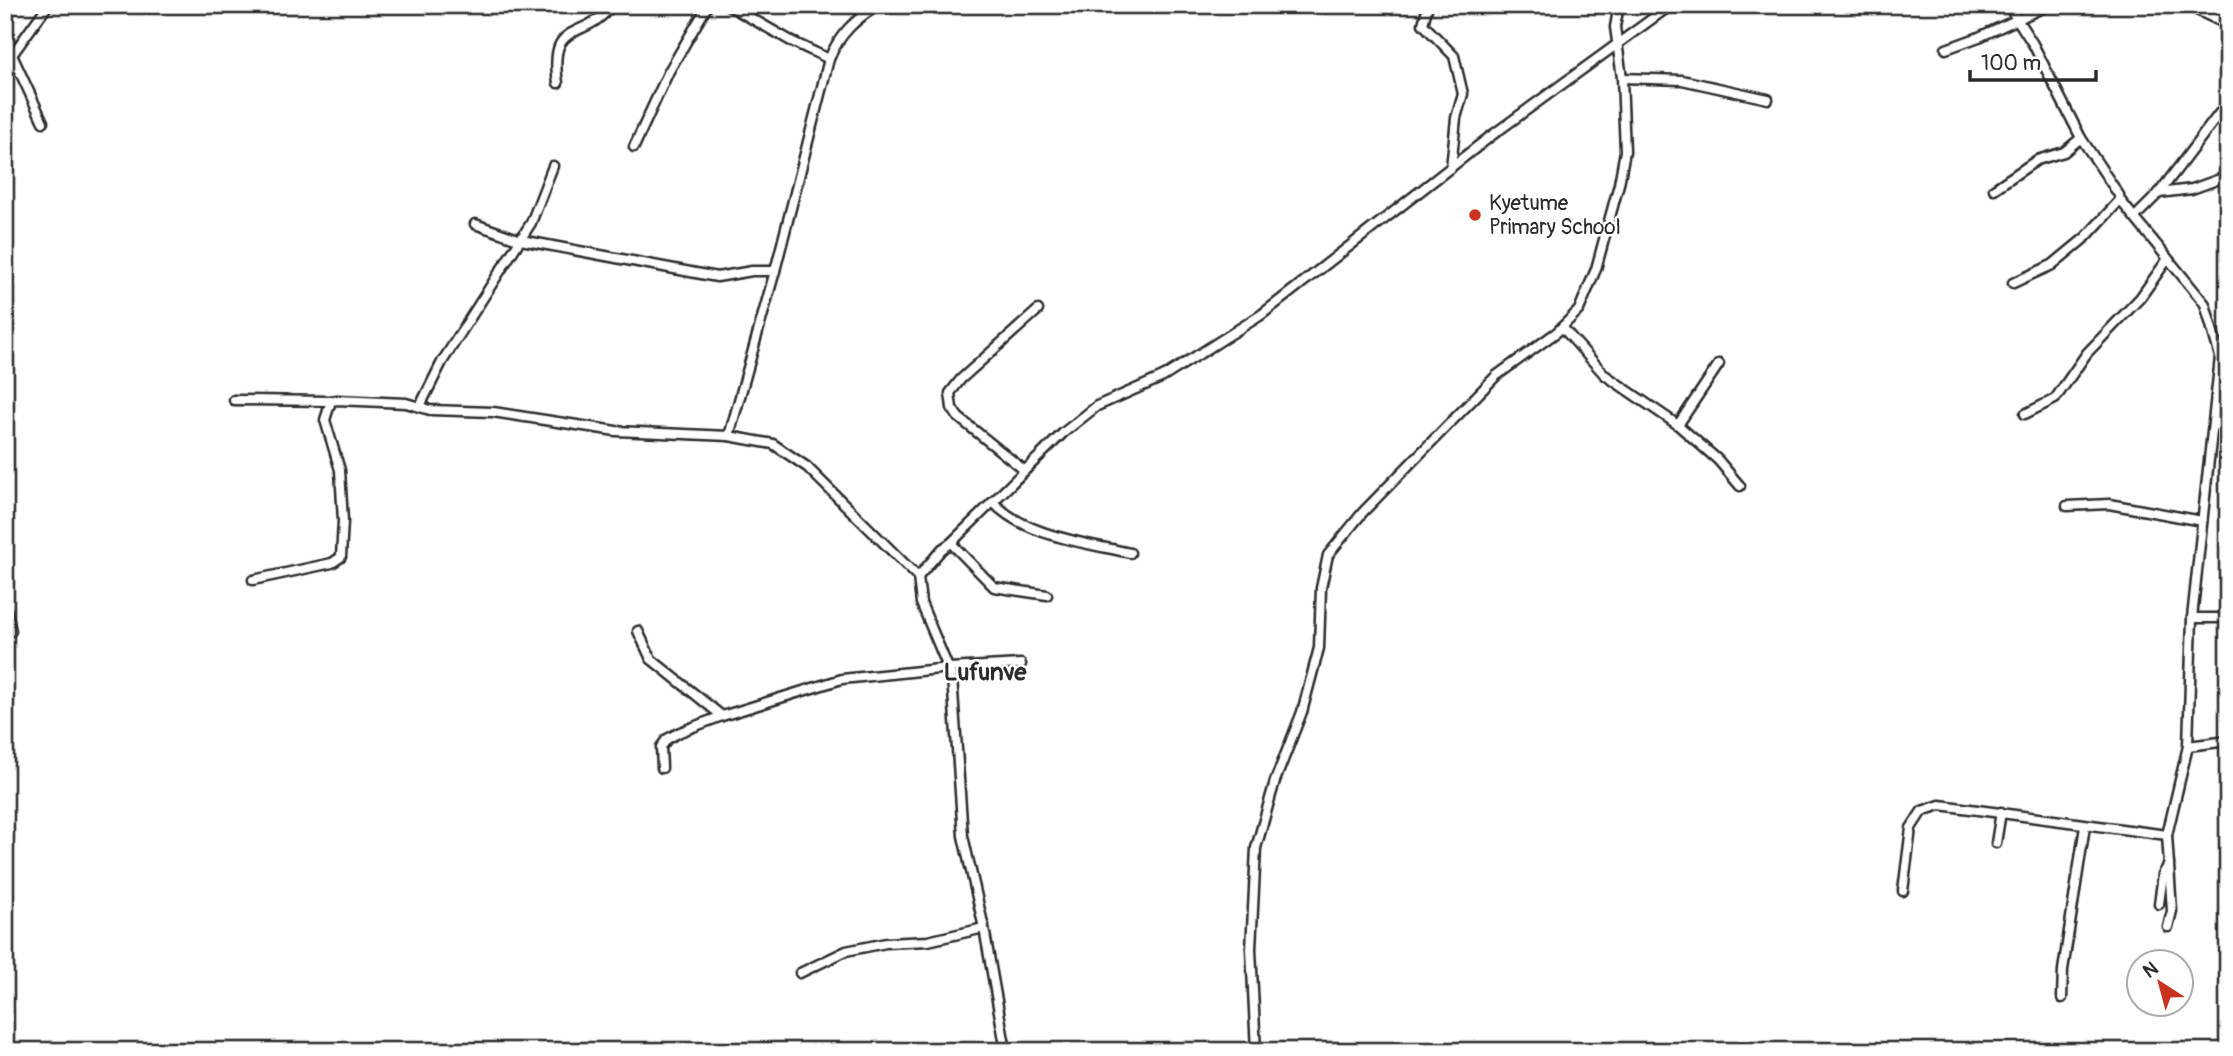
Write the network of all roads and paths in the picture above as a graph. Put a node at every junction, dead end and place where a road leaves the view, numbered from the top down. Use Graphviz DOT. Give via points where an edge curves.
graph roads {
  1 [pos="48,5"];
  2 [pos="612,5"];
  3 [pos="708,5"];
  4 [pos="728,5"];
  5 [pos="878,5"];
  6 [pos="1428,5"];
  7 [pos="1619,5"];
  8 [pos="1671,5"];
  9 [pos="2008,5"];
  10 [pos="2049,5"];
  11 [pos="2186,5"];
  12 [pos="2018,19"];
  13 [pos="2228,25"];
  14 [pos="1617,46"];
  15 [pos="1946,48"];
  16 [pos="12,55"];
  17 [pos="829,59"];
  18 [pos="5,71"];
  19 [pos="1622,78"];
  20 [pos="558,83"];
  21 [pos="1768,99"];
  22 [pos="2228,102"];
  23 [pos="43,122"];
  24 [pos="2081,138"];
  25 [pos="634,147"];
  26 [pos="553,166"];
  27 [pos="1451,168"];
  28 [pos="2228,176"];
  29 [pos="1994,189"];
  30 [pos="2159,193"];
  31 [pos="2120,200"];
  32 [pos="2134,217"];
  33 [pos="475,224"];
  34 [pos="521,240"];
  35 [pos="2167,260"];
  36 [pos="775,271"];
  37 [pos="2013,283"];
  38 [pos="1038,310"];
  39 [pos="1562,327"];
  40 [pos="2224,358"];
  41 [pos="1719,364"];
  42 [pos="234,400"];
  43 [pos="331,401"];
  44 [pos="420,406"];
  45 [pos="2025,414"];
  46 [pos="2213,424"];
  47 [pos="1678,425"];
  48 [pos="2228,429"];
  49 [pos="729,436"];
  50 [pos="1024,470"];
  51 [pos="1740,486"];
  52 [pos="993,502"];
  53 [pos="2067,506"];
  54 [pos="2202,521"];
  55 [pos="951,543"];
  56 [pos="1130,553"];
  57 [pos="918,577"];
  58 [pos="253,580"];
  59 [pos="1046,595"];
  60 [pos="5,603"];
  61 [pos="2192,618"];
  62 [pos="2228,618"];
  63 [pos="11,631"];
  64 [pos="638,631"];
  65 [pos="1021,664"];
  66 [pos="948,668"];
  67 [pos="722,716"];
  68 [pos="2228,741"];
  69 [pos="2188,746"];
  70 [pos="662,768"];
  71 [pos="2001,812"];
  72 [pos="2085,826"];
  73 [pos="2167,835"];
  74 [pos="1996,844"];
  75 [pos="2169,864"];
  76 [pos="1903,891"];
  77 [pos="2159,904"];
  78 [pos="2168,927"];
  79 [pos="984,928"];
  80 [pos="800,973"];
  81 [pos="2062,998"];
  82 [pos="1006,1051"];
  83 [pos="1256,1051"];
  1 -- 16 [label="street"];
  2 -- 20 [label="street" via="597,22 572,30 562,39 556,52"];
  3 -- 25 [label="street" via="669,71"];
  4 -- 17 [label="street"];
  5 -- 17 [label="street" via="841,34"];
  6 -- 27 [label="street" via="1423,24 1454,56 1463,94"];
  7 -- 14 [label="street"];
  8 -- 14 [label="street"];
  9 -- 12 [label="street"];
  10 -- 12 [label="street"];
  11 -- 13 [label="street"];
  12 -- 15 [label="street"];
  12 -- 24 [label="street"];
  14 -- 19 [label="street"];
  14 -- 27 [label="street"];
  16 -- 18 [label="street"];
  16 -- 23 [label="street"];
  17 -- 36 [label="street"];
  19 -- 21 [label="street" via="1682,80"];
  19 -- 39 [label="street" via="1625,151 1619,184 1579,310"];
  22 -- 30 [label="street"];
  24 -- 29 [label="street"];
  24 -- 31 [label="street"];
  26 -- 34 [label="street"];
  27 -- 50 [label="street" via="1261,315 1163,377 1097,406"];
  28 -- 30 [label="street"];
  30 -- 32 [label="street"];
  31 -- 32 [label="street"];
  31 -- 37 [label="street" via="2052,265"];
  32 -- 35 [label="street"];
  33 -- 34 [label="street"];
  34 -- 36 [label="street" via="716,278"];
  34 -- 44 [label="street" via="442,362"];
  35 -- 40 [label="street" via="2205,304"];
  35 -- 45 [label="street" via="2140,298 2087,353 2055,399"];
  36 -- 49 [label="street"];
  38 -- 50 [label="street" via="950,393 958,417"];
  39 -- 47 [label="street" via="1605,375"];
  39 -- 83 [label="street" via="1496,376 1363,512 1328,555 1321,588 1319,648 1256,848 1251,949"];
  40 -- 46 [label="street"];
  41 -- 47 [label="street"];
  42 -- 43 [label="street"];
  43 -- 44 [label="street"];
  43 -- 58 [label="street" via="325,420 340,470 341,557 332,563"];
  44 -- 49 [label="street" via="617,431"];
  46 -- 48 [label="street"];
  46 -- 54 [label="street"];
  47 -- 51 [label="street"];
  49 -- 57 [label="street" via="773,444 807,467"];
  50 -- 52 [label="street"];
  52 -- 55 [label="street"];
  52 -- 56 [label="street" via="1028,527"];
  53 -- 54 [label="street" via="2109,504"];
  54 -- 61 [label="street"];
  55 -- 57 [label="street"];
  55 -- 59 [label="street" via="993,587"];
  57 -- 66 [label="street" via="921,603"];
  60 -- 63 [label="street"];
  61 -- 62 [label="street"];
  61 -- 69 [label="street"];
  64 -- 67 [label="street" via="651,659"];
  65 -- 66 [label="street"];
  66 -- 67 [label="street" via="842,679"];
  66 -- 79 [label="street" via="963,836"];
  67 -- 70 [label="street" via="667,739 661,747"];
  68 -- 69 [label="street"];
  69 -- 73 [label="street"];
  71 -- 72 [label="street"];
  71 -- 74 [label="street"];
  71 -- 76 [label="street" via="1940,804 1922,811 1911,828"];
  72 -- 73 [label="street"];
  72 -- 81 [label="street"];
  73 -- 75 [label="street"];
  75 -- 77 [label="street"];
  75 -- 78 [label="street" via="2172,911"];
  79 -- 80 [label="street" via="928,941 846,951"];
  79 -- 82 [label="street"];
}
